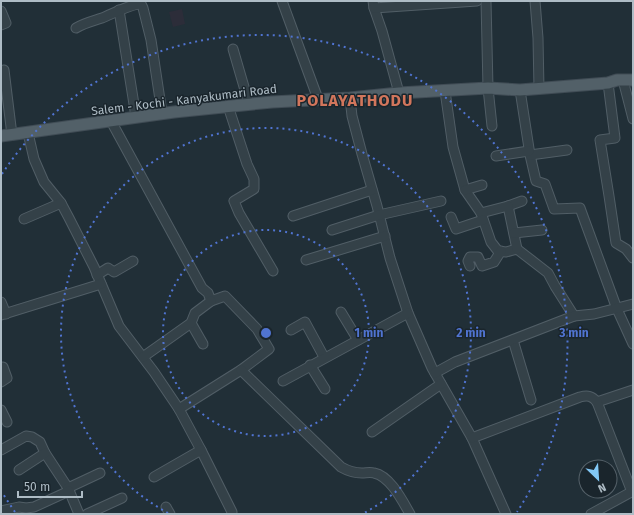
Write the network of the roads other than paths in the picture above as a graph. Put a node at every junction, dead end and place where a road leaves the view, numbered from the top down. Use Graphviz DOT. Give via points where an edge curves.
graph roads {
  1 [pos="282,1"];
  2 [pos="477,1"];
  3 [pos="486,1"];
  4 [pos="535,1"];
  5 [pos="138,3"];
  6 [pos="373,5"];
  7 [pos="119,10"];
  8 [pos="1,11"];
  9 [pos="1,25"];
  10 [pos="76,28"];
  11 [pos="233,49"];
  12 [pos="4,70"];
  13 [pos="628,80"];
  14 [pos="608,83"];
  15 [pos="488,88"];
  16 [pos="539,89"];
  17 [pos="520,90"];
  18 [pos="445,91"];
  19 [pos="399,93"];
  20 [pos="350,98"];
  21 [pos="318,99"];
  22 [pos="248,104"];
  23 [pos="228,106"];
  24 [pos="162,113"];
  25 [pos="136,117"];
  26 [pos="633,119"];
  27 [pos="111,121"];
  28 [pos="492,126"];
  29 [pos="28,133"];
  30 [pos="6,135"];
  31 [pos="567,150"];
  32 [pos="529,153"];
  33 [pos="496,156"];
  34 [pos="482,185"];
  35 [pos="372,190"];
  36 [pos="465,190"];
  37 [pos="442,201"];
  38 [pos="522,201"];
  39 [pos="61,203"];
  40 [pos="508,206"];
  41 [pos="379,215"];
  42 [pos="293,216"];
  43 [pos="482,216"];
  44 [pos="451,217"];
  45 [pos="24,219"];
  46 [pos="332,230"];
  47 [pos="542,230"];
  48 [pos="514,233"];
  49 [pos="385,236"];
  50 [pos="517,249"];
  51 [pos="501,252"];
  52 [pos="633,258"];
  53 [pos="306,260"];
  54 [pos="133,261"];
  55 [pos="470,266"];
  56 [pos="272,271"];
  57 [pos="97,274"];
  58 [pos="101,284"];
  59 [pos="1,302"];
  60 [pos="211,302"];
  61 [pos="633,304"];
  62 [pos="617,309"];
  63 [pos="341,312"];
  64 [pos="408,313"];
  65 [pos="3,314"];
  66 [pos="574,316"];
  67 [pos="191,324"];
  68 [pos="290,330"];
  69 [pos="358,340"];
  70 [pos="513,340"];
  71 [pos="203,344"];
  72 [pos="633,344"];
  73 [pos="143,357"];
  74 [pos="324,358"];
  75 [pos="310,365"];
  76 [pos="3,367"];
  77 [pos="240,370"];
  78 [pos="435,373"];
  79 [pos="283,380"];
  80 [pos="1,382"];
  81 [pos="441,384"];
  82 [pos="325,389"];
  83 [pos="633,390"];
  84 [pos="531,400"];
  85 [pos="598,402"];
  86 [pos="179,409"];
  87 [pos="1,410"];
  88 [pos="7,422"];
  89 [pos="372,432"];
  90 [pos="472,438"];
  91 [pos="1,450"];
  92 [pos="201,450"];
  93 [pos="45,453"];
  94 [pos="19,470"];
  95 [pos="100,473"];
  96 [pos="154,477"];
  97 [pos="68,490"];
  98 [pos="633,491"];
  99 [pos="122,498"];
  100 [pos="1,511"];
  101 [pos="14,511"];
  102 [pos="230,513"];
  103 [pos="79,514"];
  104 [pos="87,514"];
  105 [pos="410,514"];
  106 [pos="506,514"];
  107 [pos="591,514"];
  1 -- 21 [label="street"];
  2 -- 6 [label="street"];
  3 -- 15 [label="street"];
  4 -- 16 [label="street"];
  5 -- 7 [label="street"];
  5 -- 24 [label="street" via="143,8 151,40"];
  6 -- 19 [label="street"];
  7 -- 10 [label="street"];
  7 -- 25 [label="street"];
  8 -- 9 [label="street" via="6,23"];
  11 -- 22 [label="street"];
  12 -- 30 [label="street"];
  13 -- 14 [label="main road, Salem - Kochi - Kanyakumari Road"];
  13 -- 26 [label="street"];
  14 -- 16 [label="main road, Salem - Kochi - Kanyakumari Road"];
  14 -- 52 [label="street" via="615,138 600,140 616,244 626,249"];
  15 -- 17 [label="main road, Salem - Kochi - Kanyakumari Road"];
  15 -- 18 [label="main road, Salem - Kochi - Kanyakumari Road"];
  15 -- 28 [label="street"];
  16 -- 17 [label="main road, Salem - Kochi - Kanyakumari Road"];
  17 -- 32 [label="street"];
  18 -- 19 [label="main road, Salem - Kochi - Kanyakumari Road"];
  18 -- 36 [label="street" via="453,147"];
  19 -- 20 [label="main road, Salem - Kochi - Kanyakumari Road"];
  20 -- 21 [label="main road, Salem - Kochi - Kanyakumari Road"];
  20 -- 35 [label="street" via="352,116"];
  21 -- 22 [label="main road, Salem - Kochi - Kanyakumari Road"];
  22 -- 23 [label="main road, Salem - Kochi - Kanyakumari Road"];
  23 -- 24 [label="main road, Salem - Kochi - Kanyakumari Road"];
  23 -- 56 [label="street" via="254,179 254,189 234,201"];
  24 -- 25 [label="main road, Salem - Kochi - Kanyakumari Road"];
  25 -- 27 [label="main road, Salem - Kochi - Kanyakumari Road"];
  27 -- 29 [label="main road, Salem - Kochi - Kanyakumari Road"];
  27 -- 60 [label="street"];
  29 -- 30 [label="main road, Salem - Kochi - Kanyakumari Road"];
  29 -- 39 [label="street" via="34,159 44,182"];
  31 -- 32 [label="street"];
  32 -- 33 [label="street"];
  32 -- 62 [label="street" via="536,182 545,184 554,209 580,208"];
  34 -- 36 [label="street"];
  35 -- 41 [label="street"];
  35 -- 42 [label="street"];
  36 -- 43 [label="street"];
  37 -- 41 [label="street"];
  38 -- 40 [label="street"];
  39 -- 45 [label="street"];
  39 -- 57 [label="street"];
  40 -- 43 [label="street"];
  40 -- 48 [label="street"];
  41 -- 46 [label="street"];
  41 -- 49 [label="street"];
  43 -- 44 [label="street" via="456,229"];
  43 -- 51 [label="street" via="491,242"];
  47 -- 48 [label="street"];
  48 -- 50 [label="street"];
  49 -- 53 [label="street"];
  49 -- 64 [label="street"];
  50 -- 51 [label="street"];
  50 -- 66 [label="street" via="548,273"];
  51 -- 55 [label="street" via="494,262 482,266 478,257 470,257"];
  54 -- 57 [label="street" via="114,272 108,268"];
  57 -- 58 [label="street"];
  58 -- 65 [label="street"];
  58 -- 73 [label="street" via="119,326"];
  59 -- 65 [label="street"];
  60 -- 67 [label="street" via="195,313"];
  60 -- 77 [label="street" via="225,296 257,329 269,349"];
  61 -- 62 [label="street"];
  62 -- 66 [label="street"];
  62 -- 72 [label="street"];
  63 -- 69 [label="street"];
  64 -- 69 [label="street"];
  64 -- 78 [label="street"];
  66 -- 70 [label="street"];
  67 -- 71 [label="street"];
  67 -- 73 [label="street"];
  68 -- 74 [label="street" via="305,322"];
  69 -- 74 [label="street"];
  70 -- 78 [label="street" via="455,362"];
  70 -- 84 [label="street"];
  73 -- 86 [label="street"];
  74 -- 75 [label="street"];
  75 -- 79 [label="street"];
  75 -- 82 [label="street"];
  76 -- 80 [label="street" via="7,378"];
  77 -- 86 [label="street"];
  77 -- 105 [label="street" via="341,467 352,472 380,474 396,491"];
  78 -- 81 [label="street"];
  81 -- 89 [label="street"];
  81 -- 90 [label="street"];
  83 -- 85 [label="street"];
  85 -- 90 [label="street" via="587,395"];
  85 -- 98 [label="street"];
  86 -- 92 [label="street"];
  87 -- 88 [label="street"];
  90 -- 106 [label="street"];
  91 -- 93 [label="street" via="26,436 40,442"];
  92 -- 96 [label="street"];
  92 -- 102 [label="street"];
  93 -- 94 [label="street"];
  93 -- 97 [label="street"];
  95 -- 97 [label="street"];
  97 -- 101 [label="street" via="34,507 19,507"];
  97 -- 103 [label="street"];
  98 -- 107 [label="street"];
  99 -- 104 [label="street"];
  100 -- 101 [label="street"];
}
